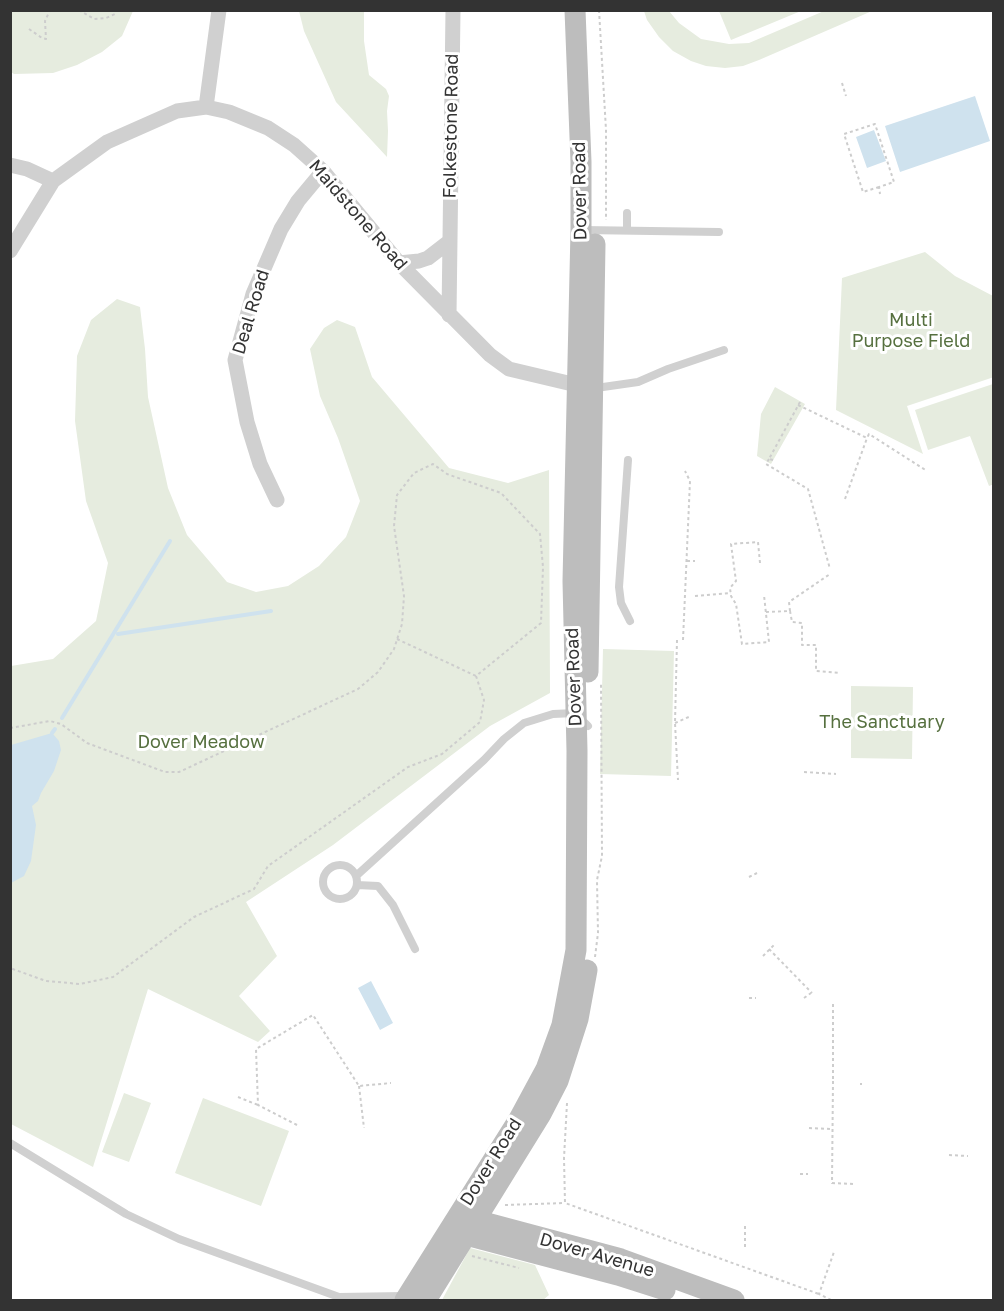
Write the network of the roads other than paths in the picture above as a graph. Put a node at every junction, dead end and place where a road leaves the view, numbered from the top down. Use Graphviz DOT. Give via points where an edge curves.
graph roads {
  1 [pos="219,10"];
  2 [pos="453,10"];
  3 [pos="574,10"];
  4 [pos="586,10"];
  5 [pos="206,107"];
  6 [pos="10,165"];
  7 [pos="323,171"];
  8 [pos="52,181"];
  9 [pos="627,213"];
  10 [pos="588,230"];
  11 [pos="627,230"];
  12 [pos="719,232"];
  13 [pos="450,241"];
  14 [pos="10,251"];
  15 [pos="399,263"];
  16 [pos="449,315"];
  17 [pos="724,350"];
  18 [pos="586,387"];
  19 [pos="628,460"];
  20 [pos="277,500"];
  21 [pos="630,621"];
  22 [pos="581,719"];
  23 [pos="357,881"];
  24 [pos="415,949"];
  25 [pos="10,1143"];
  26 [pos="462,1225"];
  27 [pos="341,1299"];
  28 [pos="413,1299"];
  29 [pos="697,1300"];
  30 [pos="734,1300"];
  1 -- 5 [label="street"];
  2 -- 13 [label="street, Folkestone Road"];
  3 -- 10 [label="street, Dover Road"];
  4 -- 10 [label="street, Dover Road" via="595,172"];
  5 -- 7 [label="street, Maidstone Road" via="268,128"];
  5 -- 8 [label="street, Maidstone Road" via="177,111 106,142"];
  6 -- 8 [label="street"];
  7 -- 15 [label="street, Maidstone Road"];
  7 -- 20 [label="street, Deal Road" via="297,201 281,229 253,294 235,360 247,422"];
  8 -- 14 [label="street, Maidstone Road"];
  9 -- 11 [label="lane"];
  10 -- 11 [label="lane"];
  10 -- 18 [label="street, Dover Road"];
  11 -- 12 [label="lane"];
  13 -- 15 [label="street" via="428,258"];
  13 -- 16 [label="street, Folkestone Road"];
  15 -- 16 [label="street, Maidstone Road"];
  16 -- 18 [label="street, Maidstone Road" via="509,369"];
  17 -- 18 [label="lane" via="638,382"];
  18 -- 22 [label="street, Dover Road" via="573,581"];
  19 -- 21 [label="lane" via="619,587 621,603"];
  22 -- 23 [label="lane" via="553,714 524,723"];
  22 -- 26 [label="street, Dover Road" via="582,1005 570,1050 541,1114"];
  23 -- 23 [label="lane" via="353,893 346,898 337,899 324,888 327,871 334,866 351,869"];
  23 -- 24 [label="lane" via="378,886 393,905"];
  25 -- 27 [label="lane" via="126,1214 179,1239"];
  26 -- 28 [label="street, Dover Road"];
  26 -- 29 [label="street, Dover Avenue"];
  26 -- 30 [label="street, Dover Avenue" via="621,1259"];
  27 -- 28 [label="lane"];
}
